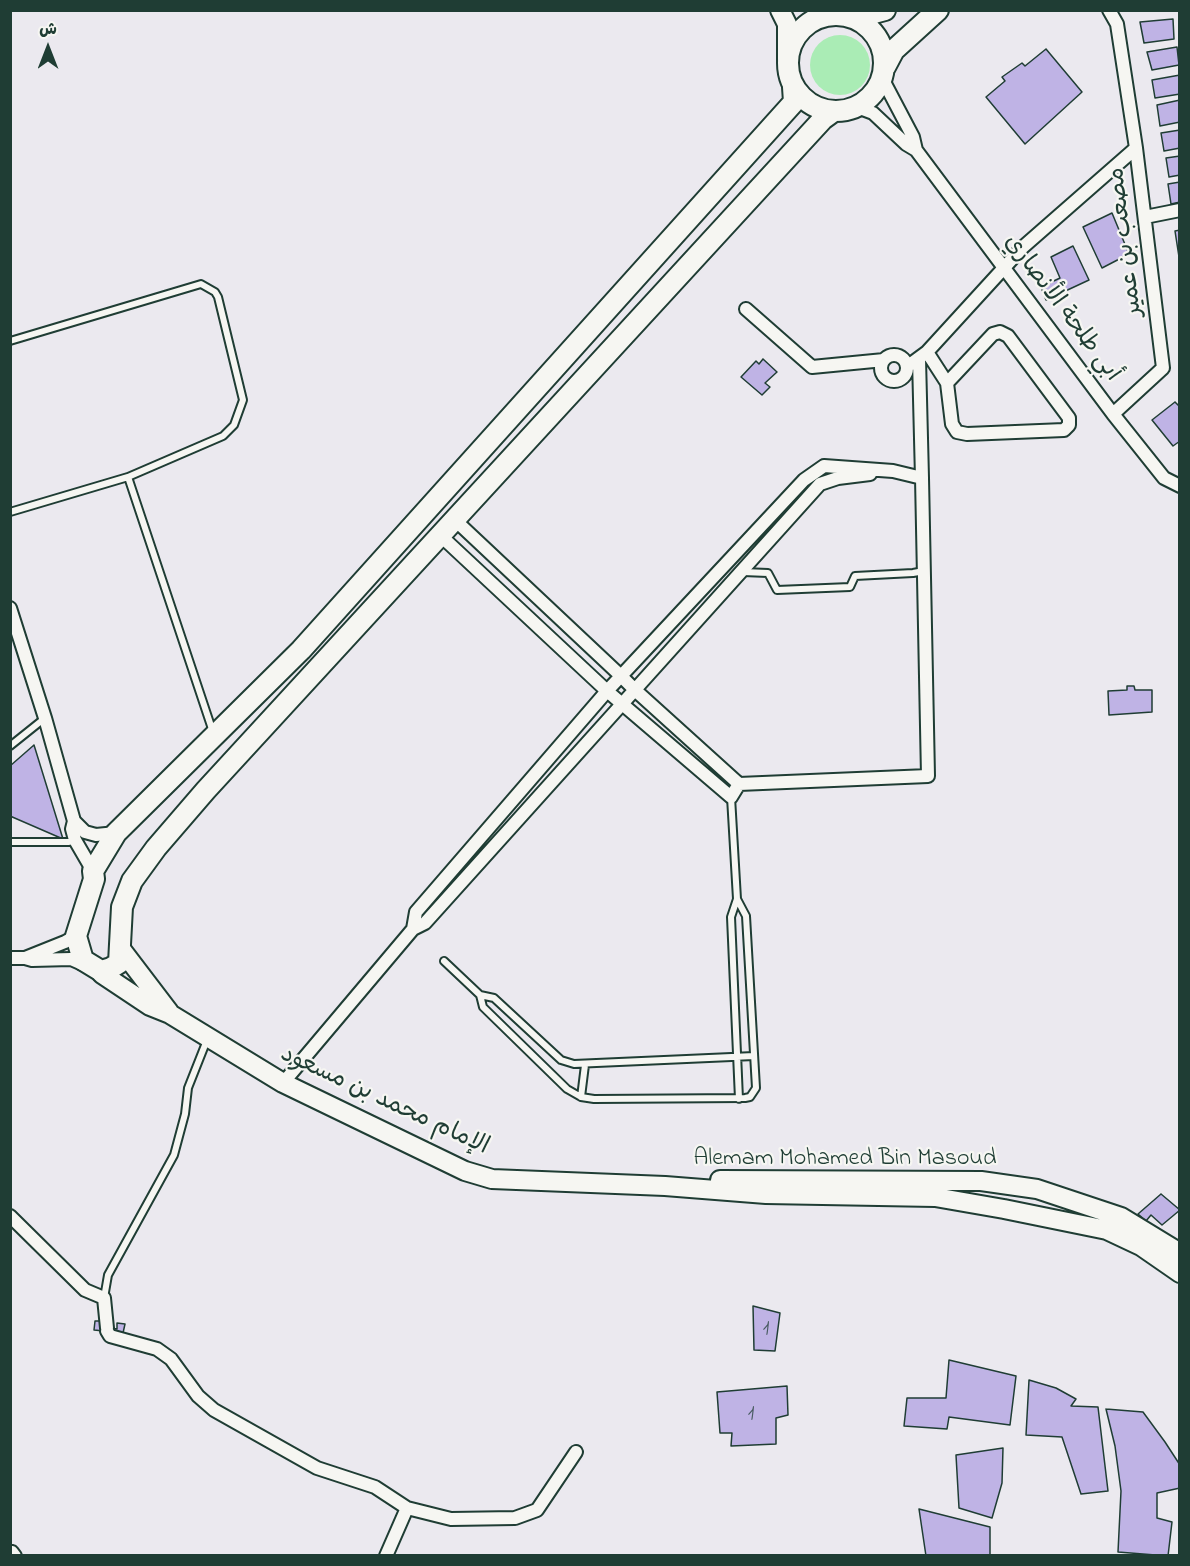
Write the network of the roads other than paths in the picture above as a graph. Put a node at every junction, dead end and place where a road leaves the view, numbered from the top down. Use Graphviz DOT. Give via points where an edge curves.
graph roads {
  1 [pos="780,10"];
  2 [pos="885,10"];
  3 [pos="938,10"];
  4 [pos="1109,10"];
  5 [pos="842,15"];
  6 [pos="787,59"];
  7 [pos="883,73"];
  8 [pos="794,87"];
  9 [pos="857,107"];
  10 [pos="834,111"];
  11 [pos="1137,148"];
  12 [pos="916,150"];
  13 [pos="1179,210"];
  14 [pos="1145,216"];
  15 [pos="1004,269"];
  16 [pos="746,309"];
  17 [pos="10,341"];
  18 [pos="923,356"];
  19 [pos="884,360"];
  20 [pos="908,366"];
  21 [pos="947,383"];
  22 [pos="1113,414"];
  23 [pos="893,471"];
  24 [pos="128,477"];
  25 [pos="922,478"];
  26 [pos="1179,486"];
  27 [pos="10,512"];
  28 [pos="455,520"];
  29 [pos="441,536"];
  30 [pos="924,571"];
  31 [pos="740,572"];
  32 [pos="10,608"];
  33 [pos="301,650"];
  34 [pos="320,667"];
  35 [pos="621,676"];
  36 [pos="635,690"];
  37 [pos="607,691"];
  38 [pos="622,703"];
  39 [pos="45,718"];
  40 [pos="214,735"];
  41 [pos="10,746"];
  42 [pos="181,768"];
  43 [pos="739,784"];
  44 [pos="206,789"];
  45 [pos="730,797"];
  46 [pos="74,821"];
  47 [pos="116,833"];
  48 [pos="75,840"];
  49 [pos="10,842"];
  50 [pos="93,871"];
  51 [pos="737,899"];
  52 [pos="413,929"];
  53 [pos="76,936"];
  54 [pos="121,949"];
  55 [pos="10,958"];
  56 [pos="25,958"];
  57 [pos="444,961"];
  58 [pos="102,974"];
  59 [pos="480,995"];
  60 [pos="170,1014"];
  61 [pos="208,1037"];
  62 [pos="754,1056"];
  63 [pos="737,1057"];
  64 [pos="585,1065"];
  65 [pos="283,1083"];
  66 [pos="581,1096"];
  67 [pos="739,1099"];
  68 [pos="1009,1185"];
  69 [pos="665,1186"];
  70 [pos="1004,1209"];
  71 [pos="10,1216"];
  72 [pos="1179,1253"];
  73 [pos="1179,1273"];
  74 [pos="104,1298"];
  75 [pos="576,1452"];
  76 [pos="407,1508"];
  77 [pos="386,1556"];
  1 -- 6 [label="street" via="787,24"];
  2 -- 5 [label="main road"];
  3 -- 7 [label="main road" via="894,50"];
  4 -- 11 [label="street, مصعب بن عمير" via="1117,24"];
  5 -- 6 [label="main road" via="826,15 811,21 799,31"];
  5 -- 7 [label="main road" via="868,26 878,38 884,52"];
  6 -- 8 [label="main road"];
  7 -- 9 [label="main road" via="871,97"];
  7 -- 12 [label="street, أبي طلحة الأنصاري"];
  8 -- 10 [label="main road" via="815,107"];
  8 -- 33 [label="main road" via="794,102"];
  9 -- 10 [label="main road"];
  9 -- 12 [label="street, أبي طلحة الأنصاري" via="873,113"];
  10 -- 28 [label="main road"];
  11 -- 14 [label="street, مصعب بن عمير"];
  11 -- 15 [label="street" via="1023,247"];
  12 -- 15 [label="street, أبي طلحة الأنصاري"];
  13 -- 14 [label="street"];
  14 -- 22 [label="street, مصعب بن عمير" via="1163,368"];
  15 -- 18 [label="street"];
  15 -- 22 [label="street, أبي طلحة الأنصاري"];
  16 -- 19 [label="street" via="812,367"];
  17 -- 24 [label="lane" via="201,284 215,292 243,400 234,425 223,436"];
  18 -- 20 [label="street"];
  18 -- 21 [label="street"];
  18 -- 25 [label="street"];
  19 -- 20 [label="street" via="895,355"];
  19 -- 20 [label="street" via="882,373 891,381 903,378"];
  21 -- 21 [label="street" via="952,424 957,432 1064,430 1069,425 1069,418 1022,354 1000,332 993,334"];
  22 -- 26 [label="street, أبي طلحة الأنصاري" via="1164,478"];
  23 -- 25 [label="street"];
  23 -- 31 [label="street" via="820,484"];
  23 -- 35 [label="street" via="824,466 804,480"];
  24 -- 27 [label="lane"];
  24 -- 40 [label="lane"];
  25 -- 30 [label="street"];
  28 -- 29 [label="main road"];
  28 -- 35 [label="street"];
  29 -- 34 [label="main road"];
  29 -- 37 [label="street"];
  30 -- 31 [label="lane" via="855,576 850,587 777,590 768,573"];
  30 -- 43 [label="street" via="928,776"];
  31 -- 36 [label="street"];
  32 -- 39 [label="street"];
  33 -- 34 [label="main road"];
  33 -- 40 [label="main road"];
  34 -- 44 [label="main road"];
  35 -- 36 [label="street"];
  35 -- 37 [label="street"];
  36 -- 38 [label="street"];
  36 -- 43 [label="street"];
  37 -- 38 [label="street"];
  37 -- 52 [label="street" via="416,912"];
  38 -- 45 [label="street"];
  38 -- 52 [label="street" via="425,923"];
  39 -- 41 [label="lane"];
  39 -- 46 [label="street"];
  40 -- 42 [label="main road"];
  42 -- 44 [label="main road"];
  42 -- 47 [label="main road"];
  43 -- 45 [label="street"];
  44 -- 54 [label="main road" via="132,881 122,907"];
  45 -- 51 [label="lane"];
  46 -- 47 [label="street" via="85,832"];
  46 -- 48 [label="street"];
  47 -- 50 [label="main road"];
  48 -- 49 [label="lane"];
  48 -- 50 [label="street"];
  50 -- 53 [label="main road"];
  51 -- 62 [label="lane" via="746,916"];
  51 -- 63 [label="lane" via="731,917"];
  52 -- 65 [label="street"];
  53 -- 54 [label="main road" via="83,960 101,971 118,963"];
  53 -- 56 [label="street"];
  54 -- 60 [label="street, الإمام محمد بن مسعود"];
  55 -- 56 [label="street"];
  56 -- 58 [label="street" via="70,959"];
  57 -- 59 [label="lane"];
  58 -- 60 [label="street, الإمام محمد بن مسعود" via="150,1006"];
  59 -- 64 [label="lane" via="494,998 561,1060"];
  59 -- 66 [label="lane" via="483,1007 567,1089"];
  60 -- 61 [label="street, الإمام محمد بن مسعود"];
  61 -- 65 [label="street, الإمام محمد بن مسعود"];
  61 -- 74 [label="lane" via="188,1088 174,1155 108,1275"];
  62 -- 63 [label="lane"];
  62 -- 67 [label="lane" via="756,1088 750,1096"];
  63 -- 64 [label="lane"];
  63 -- 67 [label="lane"];
  64 -- 66 [label="lane"];
  65 -- 69 [label="street, الإمام محمد بن مسعود" via="465,1171 492,1179"];
  66 -- 67 [label="lane"];
  68 -- 69 [label="street, Alemam Mohamed Bin Masoud" via="981,1181 706,1180"];
  68 -- 70 [label="street" via="1024,1193 1026,1200 1022,1206"];
  68 -- 72 [label="street, Alemam Mohamed Bin Masoud" via="1037,1189 1121,1217"];
  69 -- 70 [label="street, Alemam Mohamed Bin Masoud" via="766,1194 935,1197"];
  70 -- 73 [label="street, Alemam Mohamed Bin Masoud" via="1107,1230 1141,1246"];
  71 -- 74 [label="street" via="85,1290"];
  74 -- 76 [label="street" via="110,1336 157,1349 171,1359 198,1396 214,1410 317,1468 375,1487"];
  75 -- 76 [label="street" via="537,1510 515,1518 451,1519"];
  76 -- 77 [label="street"];
}
